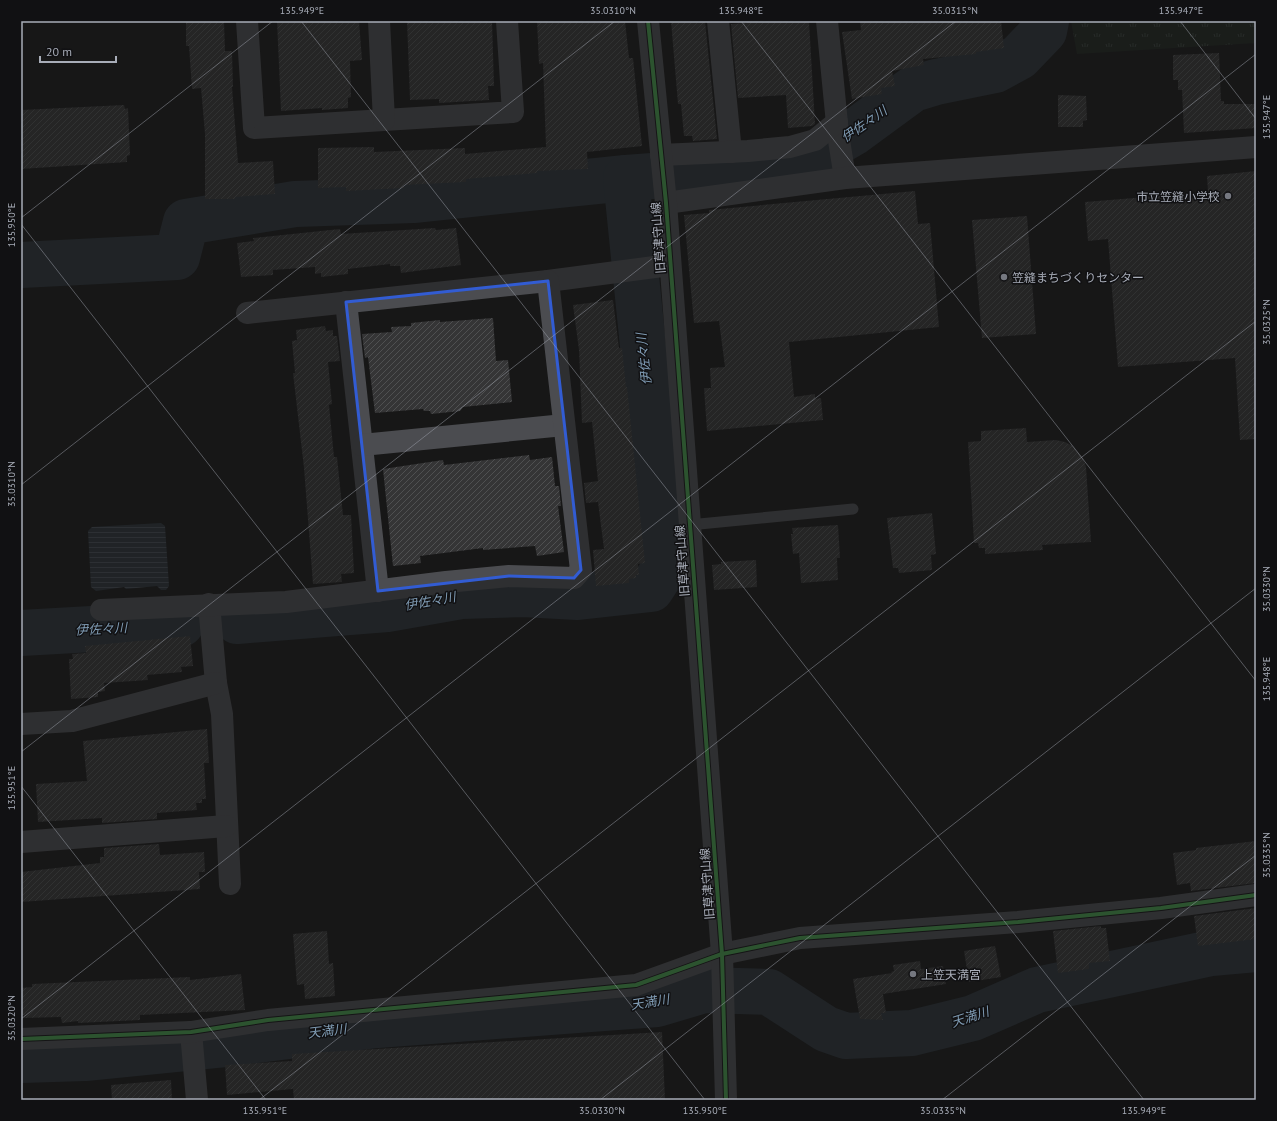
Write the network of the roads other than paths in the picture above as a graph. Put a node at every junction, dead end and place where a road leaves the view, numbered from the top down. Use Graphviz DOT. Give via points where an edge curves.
graph roads {
  1 [pos="247,21"];
  2 [pos="379,21"];
  3 [pos="507,21"];
  4 [pos="648,21"];
  5 [pos="718,21"];
  6 [pos="827,21"];
  7 [pos="384,120"];
  8 [pos="838,128"];
  9 [pos="1256,147"];
  10 [pos="731,152"];
  11 [pos="662,160"];
  12 [pos="844,169"];
  13 [pos="665,196"];
  14 [pos="670,265"];
  15 [pos="548,280"];
  16 [pos="346,302"];
  17 [pos="247,313"];
  18 [pos="564,425"];
  19 [pos="362,445"];
  20 [pos="853,510"];
  21 [pos="689,525"];
  22 [pos="378,591"];
  23 [pos="209,604"];
  24 [pos="101,610"];
  25 [pos="216,683"];
  26 [pos="21,724"];
  27 [pos="226,826"];
  28 [pos="21,842"];
  29 [pos="230,884"];
  30 [pos="1256,895"];
  31 [pos="722,954"];
  32 [pos="191,1032"];
  33 [pos="21,1039"];
  34 [pos="197,1100"];
  35 [pos="726,1100"];
  1 -- 7 [label="street" via="254,128"];
  2 -- 7 [label="street"];
  3 -- 7 [label="street" via="513,112"];
  4 -- 11 [label="street, 旧草津守山線"];
  5 -- 10 [label="street"];
  6 -- 8 [label="street"];
  8 -- 10 [label="street" via="815,140 790,147"];
  8 -- 12 [label="street"];
  9 -- 12 [label="street"];
  10 -- 11 [label="street"];
  11 -- 13 [label="street, 旧草津守山線"];
  12 -- 13 [label="street"];
  13 -- 14 [label="street, 旧草津守山線"];
  14 -- 15 [label="street"];
  14 -- 21 [label="street, 旧草津守山線"];
  15 -- 16 [label="street"];
  15 -- 18 [label="street"];
  16 -- 17 [label="street"];
  16 -- 19 [label="street"];
  18 -- 19 [label="street"];
  18 -- 22 [label="street" via="580,570 574,578 509,576"];
  19 -- 22 [label="street"];
  20 -- 21 [label="lane"];
  21 -- 31 [label="street, 旧草津守山線"];
  22 -- 23 [label="street" via="286,602"];
  23 -- 24 [label="street"];
  23 -- 25 [label="street"];
  25 -- 26 [label="street" via="72,721"];
  25 -- 27 [label="street" via="222,714"];
  27 -- 28 [label="street"];
  27 -- 29 [label="street"];
  30 -- 31 [label="street" via="1161,908 1018,922 800,938"];
  31 -- 32 [label="street" via="636,985 268,1020"];
  31 -- 35 [label="street, 旧草津守山線"];
  32 -- 33 [label="street"];
  32 -- 34 [label="street"];
}
